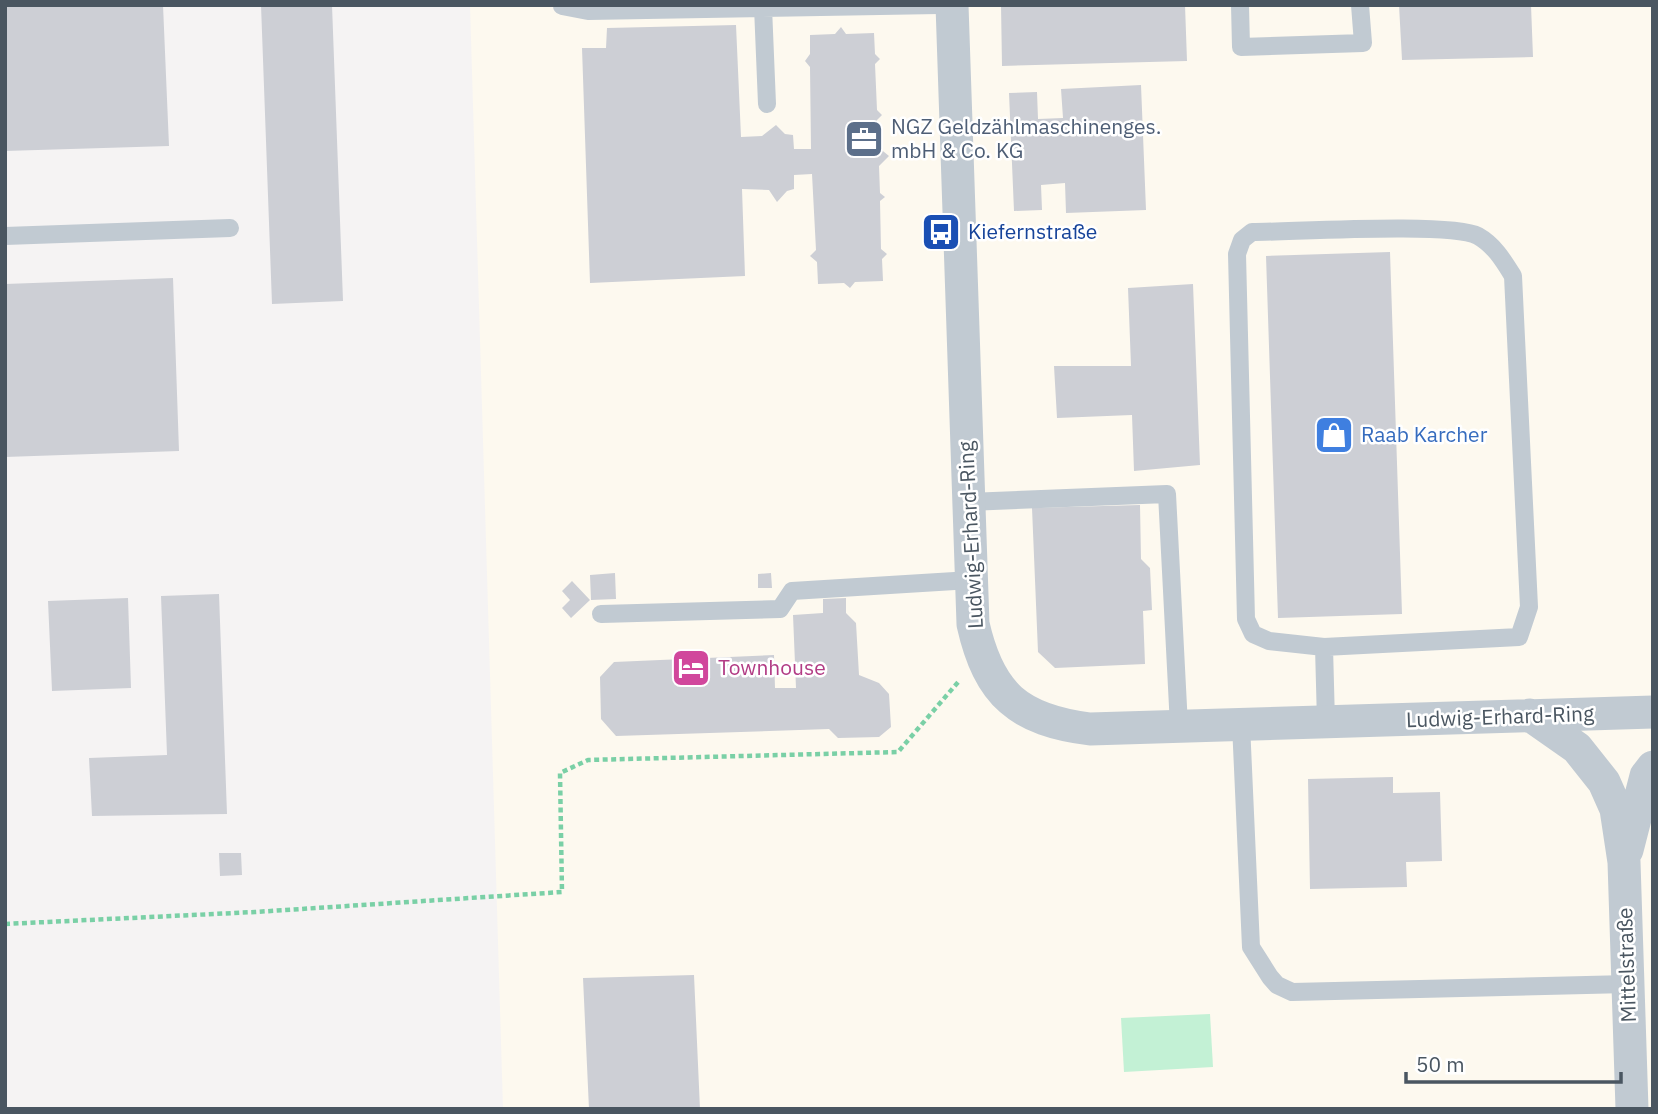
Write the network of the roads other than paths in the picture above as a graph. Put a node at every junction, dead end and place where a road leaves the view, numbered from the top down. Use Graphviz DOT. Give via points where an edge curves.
graph roads {
  1 [pos="939,5"];
  2 [pos="952,5"];
  3 [pos="1240,5"];
  4 [pos="1360,5"];
  5 [pos="562,6"];
  6 [pos="854,7"];
  7 [pos="763,8"];
  8 [pos="767,104"];
  9 [pos="230,228"];
  10 [pos="5,236"];
  11 [pos="968,502"];
  12 [pos="971,580"];
  13 [pos="601,614"];
  14 [pos="1324,647"];
  15 [pos="1653,712"];
  16 [pos="1530,715"];
  17 [pos="1325,722"];
  18 [pos="1241,724"];
  19 [pos="1179,726"];
  20 [pos="1653,767"];
  21 [pos="1624,862"];
  22 [pos="1629,984"];
  23 [pos="1632,1109"];
  1 -- 6 [label="lane"];
  2 -- 11 [label="street, Ludwig-Erhard-Ring"];
  3 -- 4 [label="lane" via="1241,47 1363,43"];
  5 -- 7 [label="lane" via="588,11"];
  6 -- 7 [label="lane"];
  7 -- 8 [label="lane"];
  9 -- 10 [label="lane"];
  11 -- 12 [label="street, Ludwig-Erhard-Ring"];
  11 -- 19 [label="lane" via="1167,494"];
  12 -- 13 [label="lane" via="792,591 779,609"];
  12 -- 19 [label="street, Ludwig-Erhard-Ring" via="973,624 981,657 1003,692 1026,713 1054,725 1090,729"];
  14 -- 14 [label="lane" via="1519,637 1525,627 1530,607 1513,275 1495,248 1476,234 1435,229 1252,232 1242,240 1237,254 1246,619 1253,634 1269,641"];
  14 -- 17 [label="lane"];
  15 -- 16 [label="street, Ludwig-Erhard-Ring"];
  16 -- 17 [label="street, Ludwig-Erhard-Ring"];
  16 -- 21 [label="street, Mittelstraße" via="1577,748 1604,782 1616,809"];
  17 -- 18 [label="street, Ludwig-Erhard-Ring"];
  18 -- 19 [label="street, Ludwig-Erhard-Ring"];
  18 -- 22 [label="lane" via="1251,947 1277,985 1292,992"];
  20 -- 21 [label="street, Mittelstraße" via="1646,776"];
  21 -- 22 [label="street, Mittelstraße"];
  22 -- 23 [label="street, Mittelstraße"];
}
